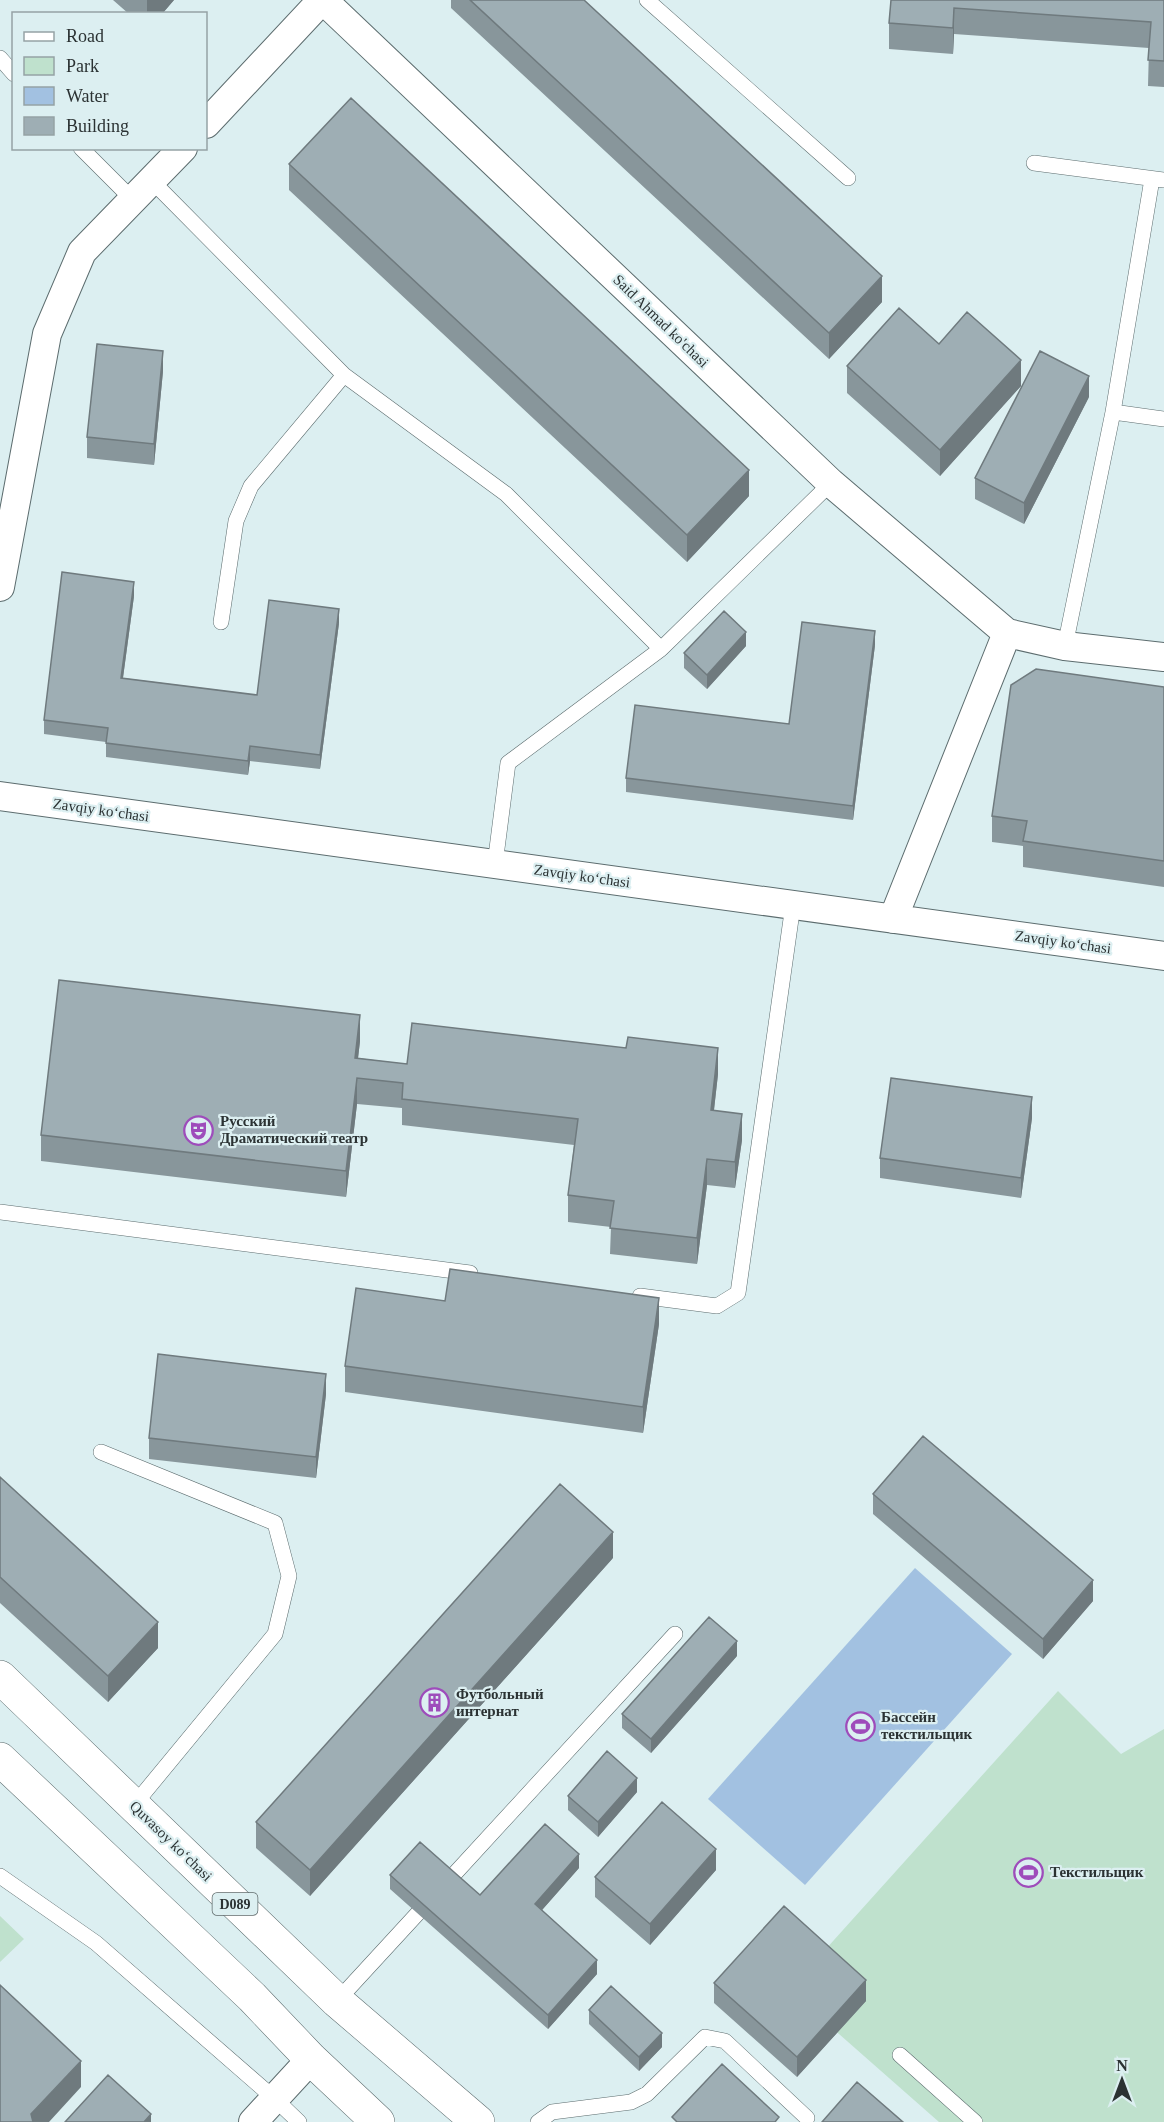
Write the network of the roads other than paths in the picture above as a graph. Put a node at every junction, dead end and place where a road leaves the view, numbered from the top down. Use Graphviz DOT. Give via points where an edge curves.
graph roads {
  1 [pos="322,0"];
  2 [pos="647,0"];
  3 [pos="0,58"];
  4 [pos="12,72"];
  5 [pos="207,123"];
  6 [pos="84,150"];
  7 [pos="181,150"];
  8 [pos="1034,163"];
  9 [pos="848,178"];
  10 [pos="1158,179"];
  11 [pos="143,190"];
  12 [pos="344,375"];
  13 [pos="1113,412"];
  14 [pos="1164,419"];
  15 [pos="831,483"];
  16 [pos="0,587"];
  17 [pos="221,622"];
  18 [pos="1007,633"];
  19 [pos="1065,646"];
  20 [pos="661,649"];
  21 [pos="1164,657"];
  22 [pos="0,796"];
  23 [pos="495,864"];
  24 [pos="793,905"];
  25 [pos="893,919"];
  26 [pos="1164,956"];
  27 [pos="0,1212"];
  28 [pos="482,1275"];
  29 [pos="623,1293"];
  30 [pos="101,1452"];
  31 [pos="675,1635"];
  32 [pos="0,1677"];
  33 [pos="0,1759"];
  34 [pos="134,1805"];
  35 [pos="0,1876"];
  36 [pos="448,1881"];
  37 [pos="418,1913"];
  38 [pos="337,2001"];
  39 [pos="900,2055"];
  40 [pos="311,2059"];
  41 [pos="275,2099"];
  42 [pos="807,2118"];
  43 [pos="253,2122"];
  44 [pos="299,2122"];
  45 [pos="378,2122"];
  46 [pos="478,2122"];
  47 [pos="538,2122"];
  48 [pos="975,2122"];
  1 -- 5 [label="street"];
  1 -- 15 [label="street, Said Ahmad ko'chasi"];
  2 -- 9 [label="lane"];
  3 -- 4 [label="lane"];
  6 -- 11 [label="lane"];
  7 -- 11 [label="street"];
  8 -- 10 [label="lane"];
  10 -- 13 [label="lane"];
  11 -- 12 [label="lane"];
  11 -- 16 [label="street" via="82,252 46,334"];
  12 -- 17 [label="lane" via="251,486 236,521"];
  12 -- 20 [label="lane" via="506,494"];
  13 -- 14 [label="lane"];
  13 -- 19 [label="lane"];
  15 -- 18 [label="street, Said Ahmad ko'chasi"];
  15 -- 20 [label="lane"];
  18 -- 19 [label="street"];
  18 -- 25 [label="street"];
  19 -- 21 [label="street"];
  20 -- 23 [label="lane" via="508,763"];
  22 -- 23 [label="street, Zavqiy koʻchasi"];
  23 -- 24 [label="street, Zavqiy koʻchasi"];
  24 -- 25 [label="street, Zavqiy koʻchasi"];
  24 -- 29 [label="lane" via="738,1293 717,1306"];
  25 -- 26 [label="street, Zavqiy koʻchasi"];
  27 -- 28 [label="lane"];
  30 -- 34 [label="lane" via="275,1523 289,1576 275,1635"];
  31 -- 36 [label="lane"];
  32 -- 34 [label="main road, Quvasoy koʻchasi / D089"];
  33 -- 40 [label="main road" via="252,1997"];
  34 -- 38 [label="main road, Quvasoy koʻchasi / D089"];
  35 -- 41 [label="lane" via="96,1943"];
  37 -- 38 [label="lane"];
  38 -- 46 [label="main road, Quvasoy koʻchasi / D089"];
  39 -- 48 [label="lane"];
  40 -- 41 [label="street"];
  40 -- 45 [label="main road"];
  41 -- 43 [label="street"];
  41 -- 44 [label="lane"];
  42 -- 47 [label="lane" via="724,2041 705,2037 647,2094 630,2102 552,2112"];
}
